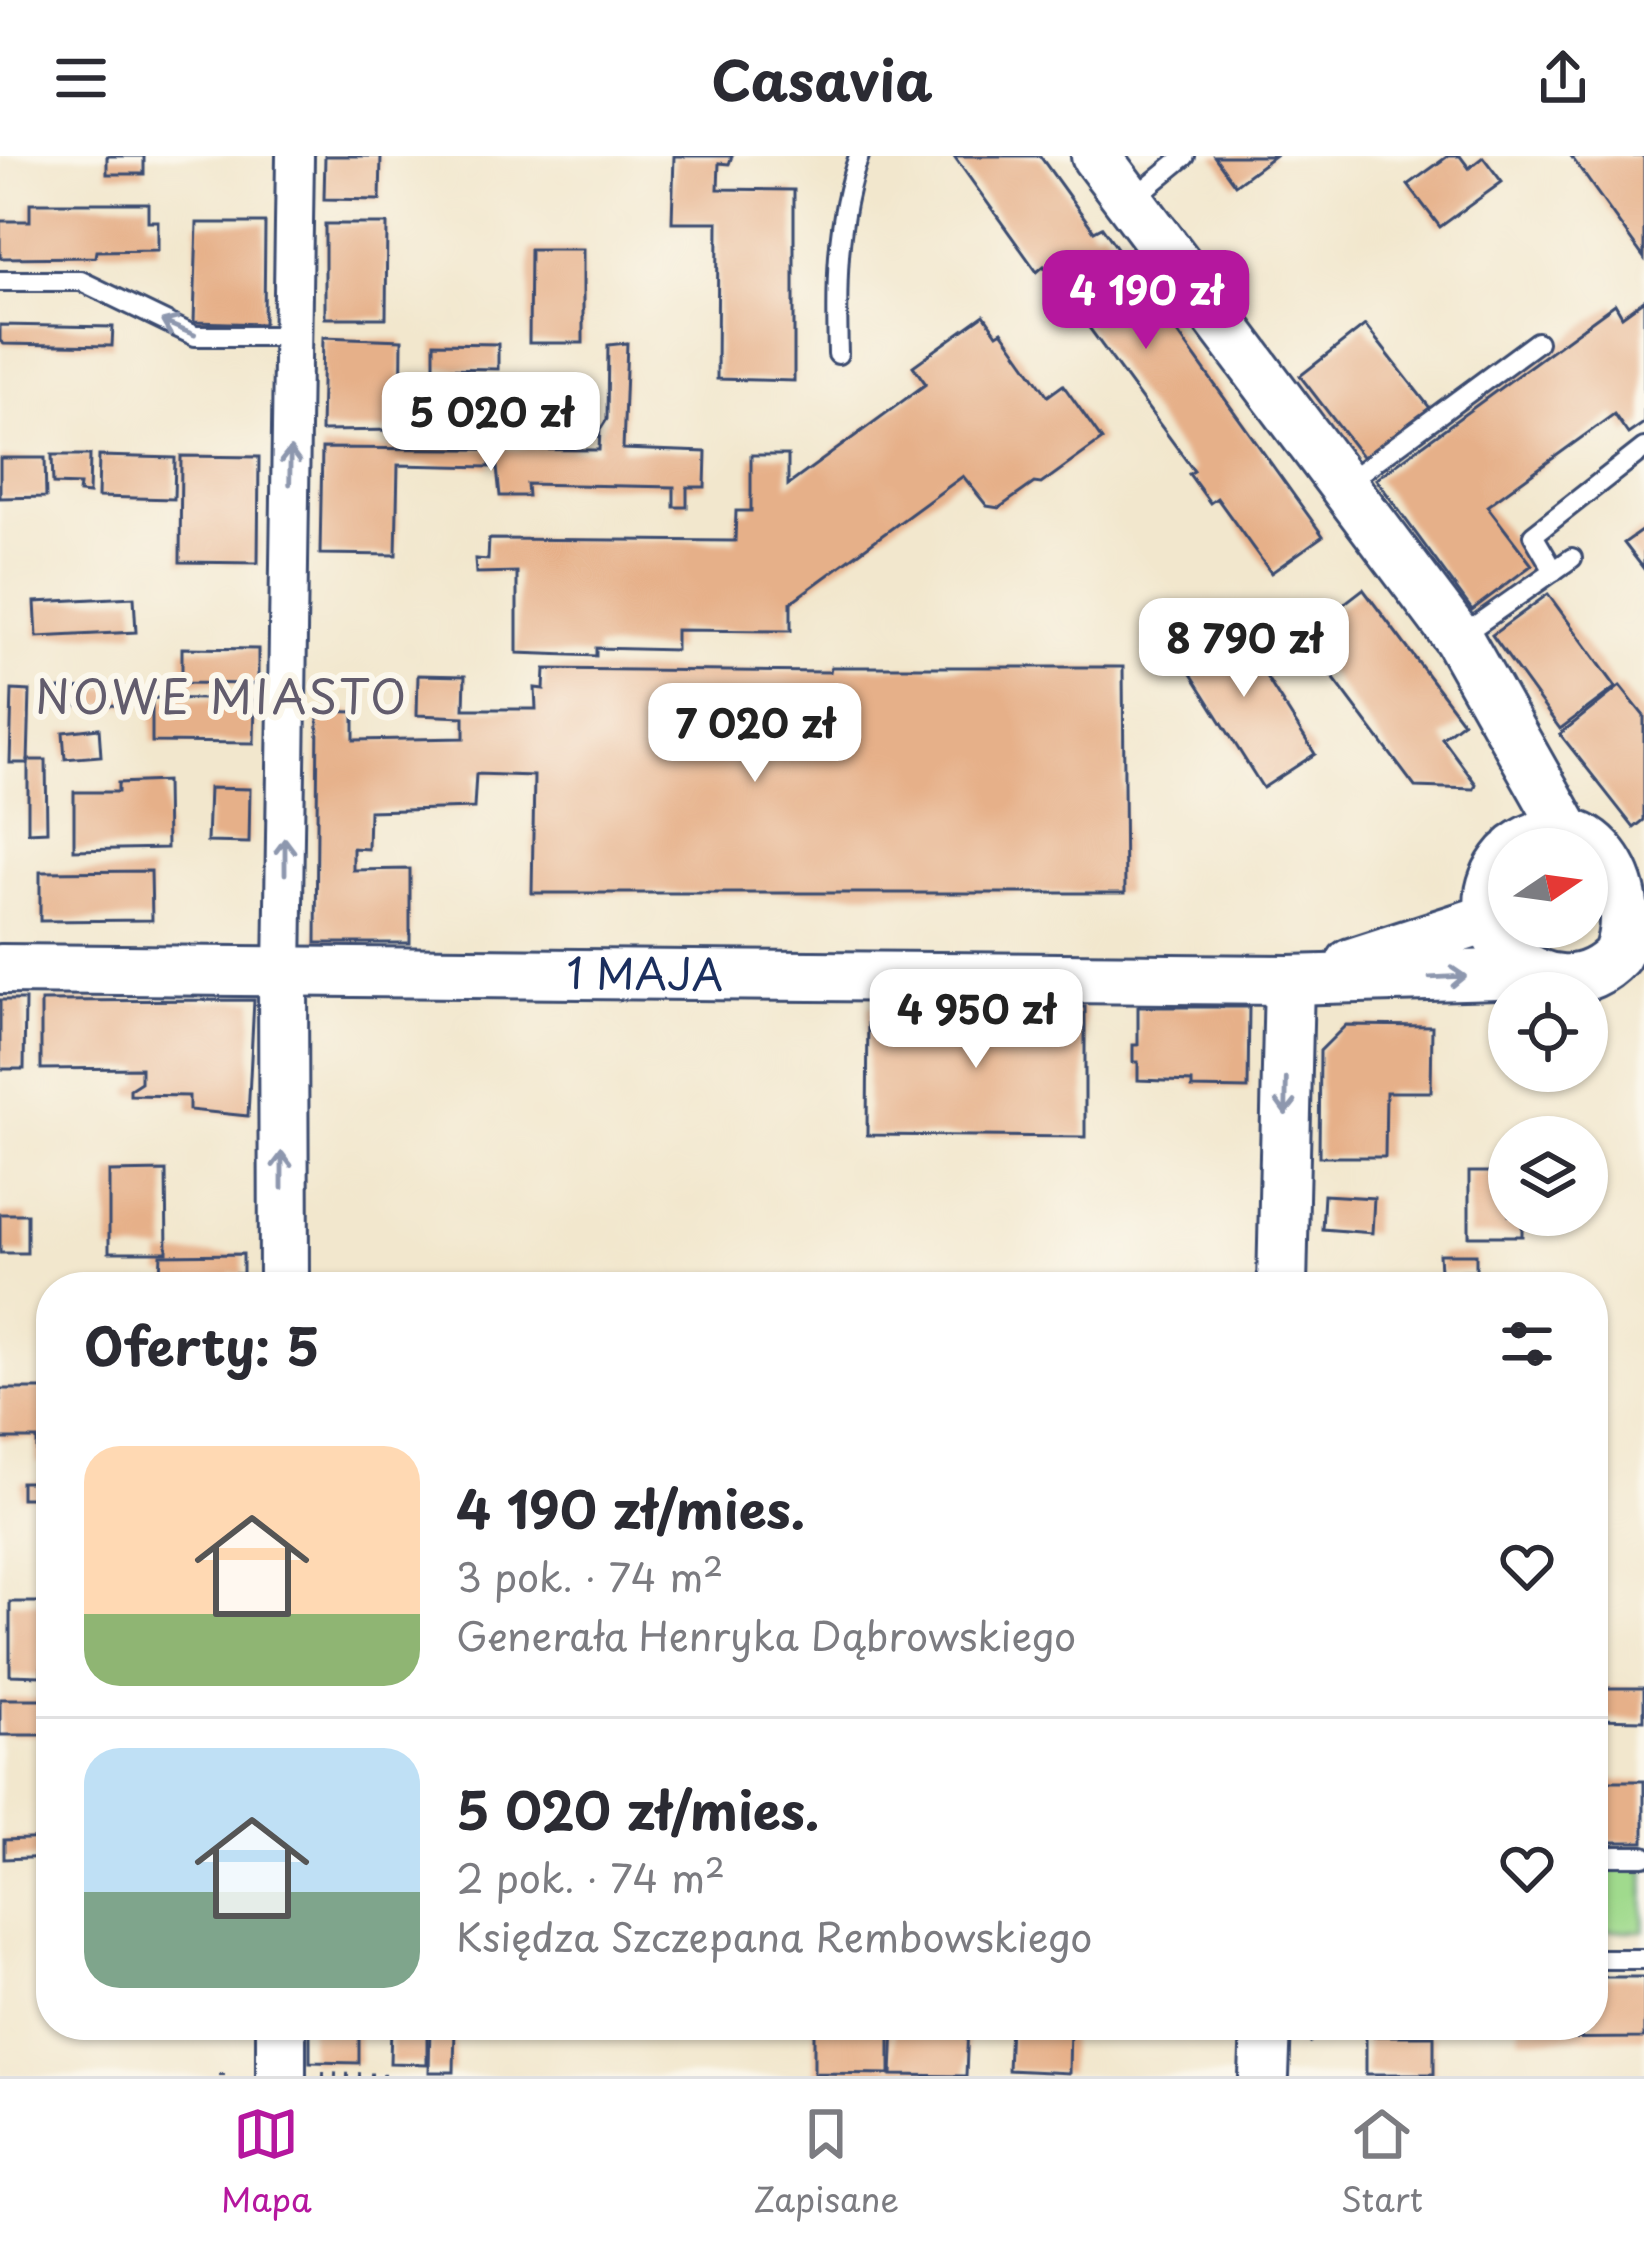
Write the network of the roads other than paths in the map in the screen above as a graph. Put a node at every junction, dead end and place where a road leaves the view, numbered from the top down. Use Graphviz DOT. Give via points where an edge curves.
graph roads {
  1 [pos="295,156"];
  2 [pos="859,156"];
  3 [pos="1096,156"];
  4 [pos="1185,156"];
  5 [pos="1130,201"];
  6 [pos="0,281"];
  7 [pos="293,336"];
  8 [pos="1538,342"];
  9 [pos="838,354"];
  10 [pos="1441,387"];
  11 [pos="1451,405"];
  12 [pos="1644,448"];
  13 [pos="1342,486"];
  14 [pos="1571,558"];
  15 [pos="1554,571"];
  16 [pos="1458,638"];
  17 [pos="1528,828"];
  18 [pos="1608,850"];
  19 [pos="1488,920"];
  20 [pos="1631,939"];
  21 [pos="1504,948"];
  22 [pos="0,969"];
  23 [pos="1532,972"];
  24 [pos="1579,972"];
  25 [pos="284,973"];
  26 [pos="1488,974"];
  27 [pos="1288,980"];
  28 [pos="284,1272"];
  29 [pos="1282,1272"];
  30 [pos="1608,1856"];
  31 [pos="1644,1856"];
  32 [pos="1608,1959"];
  33 [pos="1644,1959"];
  34 [pos="287,2040"];
  35 [pos="302,2075"];
  1 -- 7 [label="street"];
  2 -- 9 [label="lane" via="840,242"];
  3 -- 5 [label="street"];
  4 -- 5 [label="lane"];
  5 -- 13 [label="street"];
  7 -- 6 [label="lane, one-way" via="195,336 81,281"];
  25 -- 7 [label="street, one-way"];
  8 -- 11 [label="lane"];
  10 -- 11 [label="lane"];
  11 -- 13 [label="lane"];
  12 -- 15 [label="lane" via="1532,535"];
  13 -- 16 [label="street"];
  14 -- 15 [label="lane"];
  15 -- 16 [label="lane"];
  16 -- 17 [label="street" via="1496,700"];
  18 -- 20 [label="street" via="1634,887"];
  19 -- 27 [label="street, 1 MAJA"];
  20 -- 24 [label="street"];
  21 -- 23 [label="street"];
  22 -- 25 [label="street, 1 MAJA"];
  25 -- 27 [label="street, 1 MAJA"];
  28 -- 25 [label="street, one-way"];
  27 -- 26 [label="street, 1 MAJA, one-way"];
  27 -- 29 [label="street, one-way"];
  30 -- 31 [label="lane"];
  32 -- 33 [label="lane"];
  34 -- 35 [label="street"];
}
